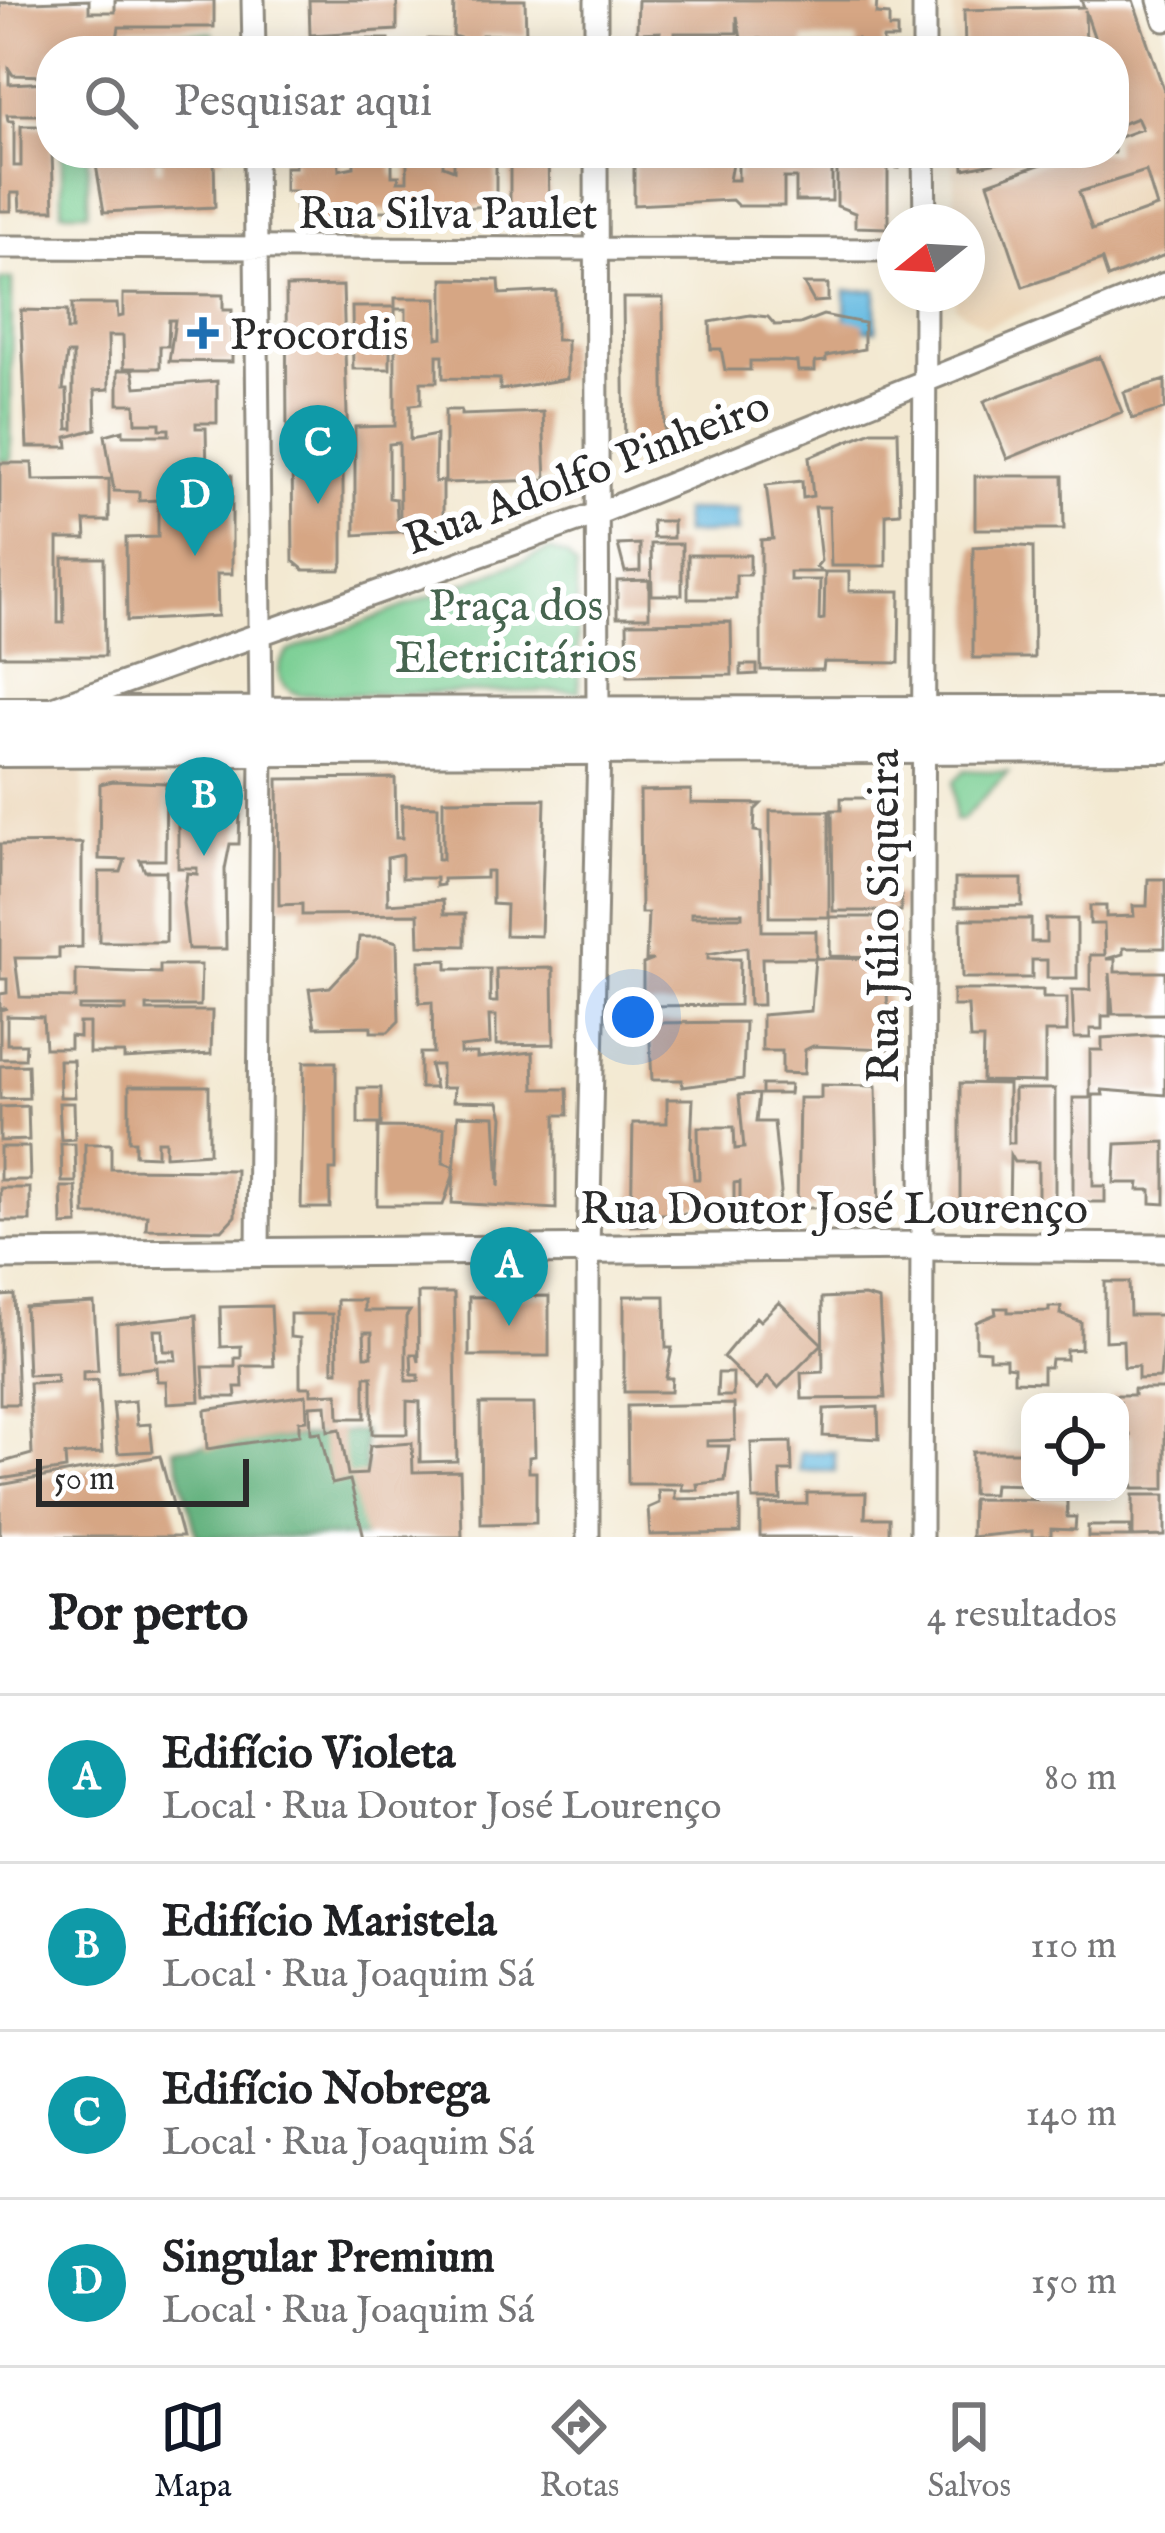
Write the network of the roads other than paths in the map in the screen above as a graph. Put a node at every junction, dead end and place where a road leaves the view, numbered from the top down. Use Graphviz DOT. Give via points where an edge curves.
graph roads {
  1 [pos="253,0"];
  2 [pos="596,0"];
  3 [pos="924,0"];
  4 [pos="1159,0"];
  5 [pos="1165,20"];
  6 [pos="254,36"];
  7 [pos="596,36"];
  8 [pos="924,36"];
  9 [pos="255,168"];
  10 [pos="596,168"];
  11 [pos="925,168"];
  12 [pos="925,204"];
  13 [pos="0,247"];
  14 [pos="257,249"];
  15 [pos="877,250"];
  16 [pos="596,251"];
  17 [pos="1165,284"];
  18 [pos="925,312"];
  19 [pos="926,377"];
  20 [pos="599,513"];
  21 [pos="259,637"];
  22 [pos="1165,715"];
  23 [pos="15,716"];
  24 [pos="598,730"];
  25 [pos="920,730"];
  26 [pos="261,732"];
  27 [pos="1165,744"];
  28 [pos="0,748"];
  29 [pos="923,1246"];
  30 [pos="1165,1249"];
  31 [pos="588,1251"];
  32 [pos="258,1253"];
  33 [pos="0,1255"];
  34 [pos="588,1537"];
  35 [pos="921,1537"];
  1 -- 6 [label="street"];
  2 -- 7 [label="street"];
  3 -- 8 [label="street"];
  4 -- 5 [label="street"];
  9 -- 14 [label="street"];
  10 -- 16 [label="street"];
  11 -- 12 [label="street"];
  13 -- 14 [label="street, Rua Silva Paulet"];
  14 -- 16 [label="street, Rua Silva Paulet"];
  14 -- 21 [label="street"];
  15 -- 16 [label="street, Rua Silva Paulet"];
  16 -- 20 [label="street"];
  17 -- 19 [label="street, Rua Adolfo Pinheiro"];
  18 -- 19 [label="street, Rua Júlio Siqueira"];
  19 -- 20 [label="street, Rua Adolfo Pinheiro"];
  19 -- 25 [label="street, Rua Júlio Siqueira"];
  20 -- 21 [label="street, Rua Adolfo Pinheiro"];
  20 -- 24 [label="street"];
  21 -- 23 [label="street, Rua Adolfo Pinheiro"];
  21 -- 26 [label="street"];
  22 -- 25 [label="main road"];
  23 -- 26 [label="main road"];
  24 -- 25 [label="main road"];
  24 -- 26 [label="main road"];
  24 -- 31 [label="street"];
  25 -- 27 [label="main road"];
  25 -- 29 [label="street, Rua Júlio Siqueira"];
  26 -- 28 [label="main road"];
  26 -- 32 [label="street"];
  29 -- 30 [label="street, Rua Doutor José Lourenço"];
  29 -- 31 [label="street, Rua Doutor José Lourenço"];
  29 -- 35 [label="street, Rua Júlio Siqueira"];
  31 -- 32 [label="street, Rua Doutor José Lourenço"];
  31 -- 34 [label="street"];
  32 -- 33 [label="street, Rua Doutor José Lourenço"];
}
